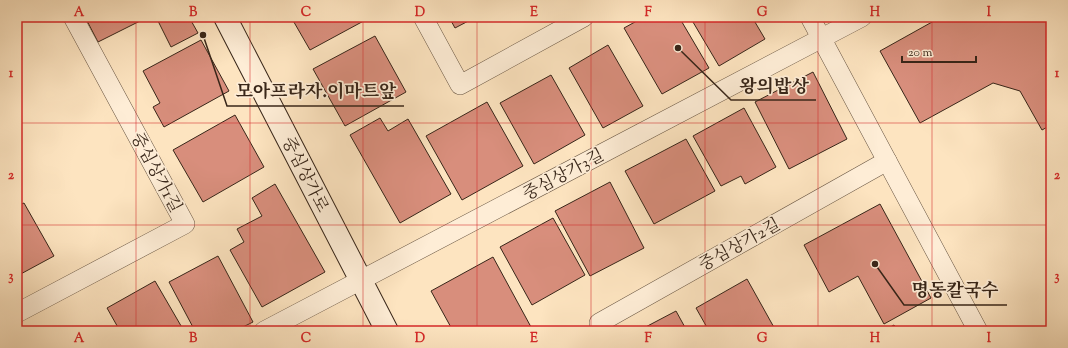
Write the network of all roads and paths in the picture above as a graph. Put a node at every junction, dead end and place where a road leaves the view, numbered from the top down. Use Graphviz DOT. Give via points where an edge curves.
graph roads {
  1 [pos="73,17"];
  2 [pos="225,17"];
  3 [pos="423,17"];
  4 [pos="584,17"];
  5 [pos="810,17"];
  6 [pos="862,17"];
  7 [pos="821,38"];
  8 [pos="887,161"];
  9 [pos="360,280"];
  10 [pos="17,313"];
  11 [pos="264,331"];
  12 [pos="387,331"];
  13 [pos="603,331"];
  14 [pos="978,331"];
  1 -- 10 [label="street, 중심상가1길" via="185,224"];
  2 -- 9 [label="street, 중심상가로"];
  3 -- 4 [label="street" via="460,85"];
  5 -- 7 [label="street"];
  6 -- 7 [label="street, 중심상가3길"];
  7 -- 8 [label="street"];
  7 -- 9 [label="street, 중심상가3길"];
  8 -- 13 [label="street, 중심상가2길" via="599,323"];
  8 -- 14 [label="street"];
  9 -- 11 [label="street, 중심상가3길"];
  9 -- 12 [label="street, 중심상가로"];
}
